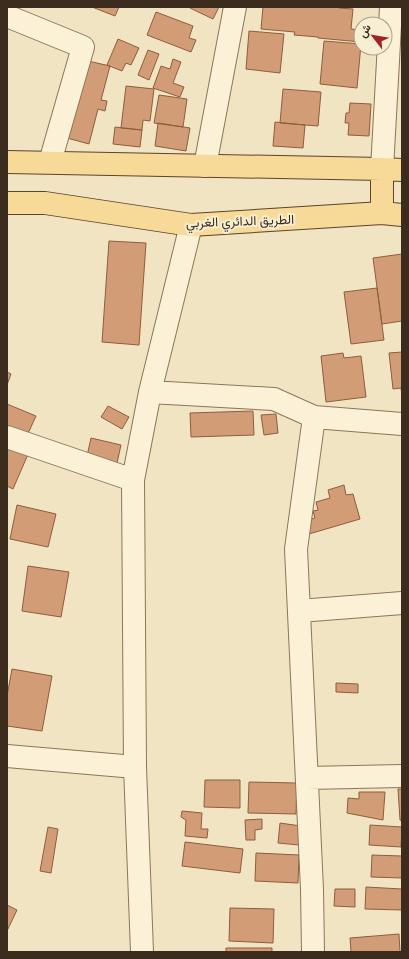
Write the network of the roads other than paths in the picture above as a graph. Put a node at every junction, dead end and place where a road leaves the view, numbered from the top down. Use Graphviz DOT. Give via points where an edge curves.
graph roads {
  1 [pos="235,7"];
  2 [pos="391,7"];
  3 [pos="7,16"];
  4 [pos="7,162"];
  5 [pos="50,162"];
  6 [pos="205,166"];
  7 [pos="392,170"];
  8 [pos="7,202"];
  9 [pos="392,214"];
  10 [pos="191,225"];
  11 [pos="150,392"];
  12 [pos="314,417"];
  13 [pos="402,424"];
  14 [pos="7,436"];
  15 [pos="133,480"];
  16 [pos="402,603"];
  17 [pos="299,611"];
  18 [pos="7,756"];
  19 [pos="135,767"];
  20 [pos="402,776"];
  21 [pos="307,778"];
  22 [pos="142,952"];
  23 [pos="313,952"];
  1 -- 6 [label="street"];
  2 -- 7 [label="street"];
  3 -- 5 [label="street" via="83,47"];
  4 -- 5 [label="main road"];
  5 -- 6 [label="main road"];
  6 -- 7 [label="main road"];
  7 -- 9 [label="main road"];
  8 -- 10 [label="main road, الطريق الدائري الغربي" via="45,203"];
  9 -- 10 [label="main road, الطريق الدائري الغربي"];
  10 -- 11 [label="street"];
  11 -- 12 [label="street" via="274,399"];
  11 -- 15 [label="street"];
  12 -- 13 [label="street"];
  12 -- 17 [label="street" via="296,550"];
  14 -- 15 [label="street"];
  15 -- 19 [label="street"];
  16 -- 17 [label="street"];
  17 -- 21 [label="street"];
  18 -- 19 [label="street"];
  19 -- 22 [label="street"];
  20 -- 21 [label="street"];
  21 -- 23 [label="street"];
}
